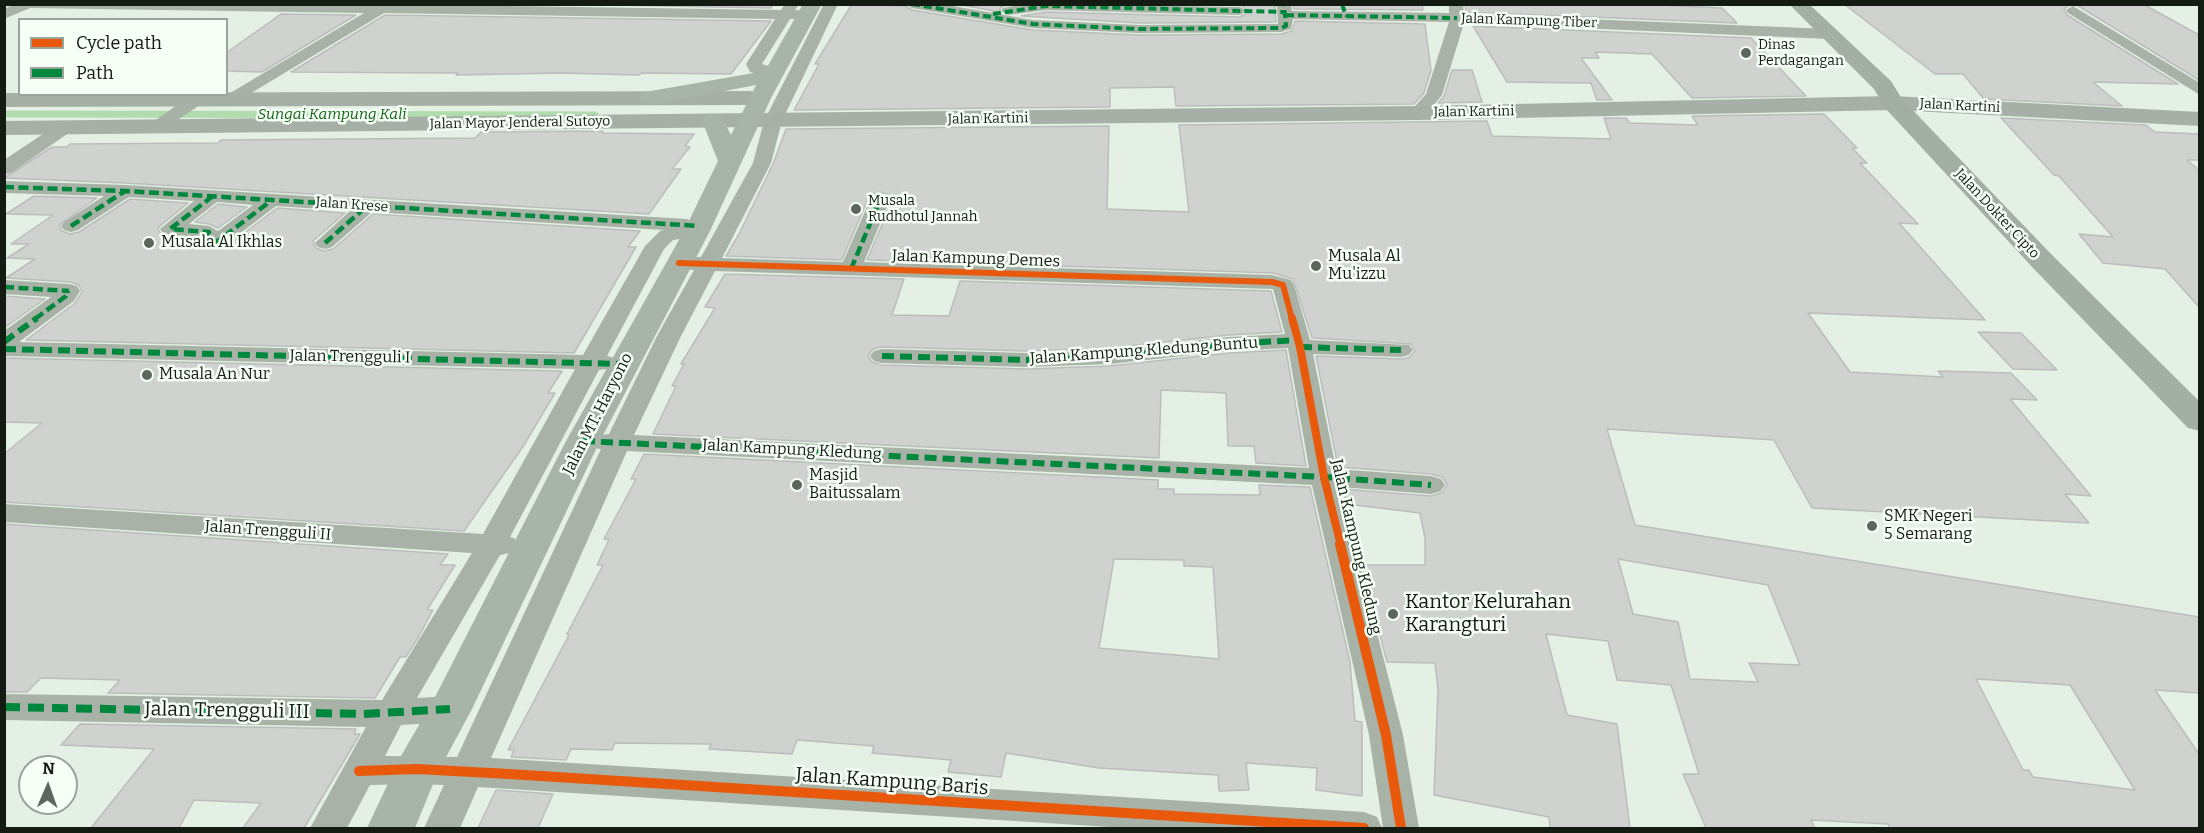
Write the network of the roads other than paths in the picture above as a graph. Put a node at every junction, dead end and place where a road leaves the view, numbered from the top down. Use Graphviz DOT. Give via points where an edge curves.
graph roads {
  1 [pos="30,4"];
  2 [pos="831,4"];
  3 [pos="912,4"];
  4 [pos="1798,4"];
  5 [pos="918,5"];
  6 [pos="384,7"];
  7 [pos="800,10"];
  8 [pos="1285,10"];
  9 [pos="1344,10"];
  10 [pos="2073,10"];
  11 [pos="1456,11"];
  12 [pos="4,15"];
  13 [pos="987,15"];
  14 [pos="1830,34"];
  15 [pos="775,75"];
  16 [pos="2199,90"];
  17 [pos="2117,94"];
  18 [pos="1434,95"];
  19 [pos="1888,95"];
  20 [pos="2176,96"];
  21 [pos="2199,97"];
  22 [pos="233,99"];
  23 [pos="651,99"];
  24 [pos="4,100"];
  25 [pos="767,110"];
  26 [pos="176,113"];
  27 [pos="1418,113"];
  28 [pos="2199,119"];
  29 [pos="713,121"];
  30 [pos="4,128"];
  31 [pos="64,128"];
  32 [pos="731,163"];
  33 [pos="4,169"];
  34 [pos="4,187"];
  35 [pos="125,191"];
  36 [pos="213,196"];
  37 [pos="272,200"];
  38 [pos="880,200"];
  39 [pos="367,206"];
  40 [pos="711,217"];
  41 [pos="71,226"];
  42 [pos="325,243"];
  43 [pos="693,263"];
  44 [pos="851,269"];
  45 [pos="1272,282"];
  46 [pos="4,287"];
  47 [pos="4,342"];
  48 [pos="1299,343"];
  49 [pos="4,349"];
  50 [pos="631,350"];
  51 [pos="1401,350"];
  52 [pos="882,356"];
  53 [pos="630,418"];
  54 [pos="2199,421"];
  55 [pos="583,441"];
  56 [pos="614,454"];
  57 [pos="1324,477"];
  58 [pos="1431,485"];
  59 [pos="4,513"];
  60 [pos="492,544"];
  61 [pos="531,546"];
  62 [pos="4,707"];
  63 [pos="450,709"];
  64 [pos="391,713"];
  65 [pos="417,769"];
  66 [pos="359,771"];
  67 [pos="468,772"];
  68 [pos="328,828"];
  69 [pos="391,828"];
  70 [pos="442,828"];
  71 [pos="1364,828"];
  72 [pos="1401,828"];
  1 -- 6 [label="street"];
  1 -- 12 [label="street"];
  2 -- 25 [label="street" via="802,58"];
  3 -- 5 [label="street"];
  4 -- 14 [label="highway, Jalan Dokter Cipto"];
  5 -- 13 [label="street"];
  6 -- 7 [label="street"];
  6 -- 22 [label="street"];
  7 -- 15 [label="main road, Jalan MT. Haryono"];
  8 -- 9 [label="street, Jalan Kampung Tiber"];
  8 -- 13 [label="street, Jalan Kampung Tiber" via="1046,6"];
  8 -- 13 [label="street" via="1286,26 1281,28 1139,29 1033,24"];
  9 -- 11 [label="street, Jalan Kampung Tiber"];
  10 -- 16 [label="street"];
  11 -- 14 [label="street, Jalan Kampung Tiber"];
  11 -- 18 [label="street"];
  14 -- 19 [label="highway, Jalan Dokter Cipto"];
  15 -- 23 [label="main road"];
  15 -- 25 [label="main road, Jalan MT. Haryono"];
  17 -- 19 [label="main road, Jalan Kartini"];
  18 -- 19 [label="main road, Jalan Kartini"];
  18 -- 25 [label="main road, Jalan Kartini"];
  18 -- 27 [label="street"];
  19 -- 27 [label="main road, Jalan Kartini"];
  19 -- 28 [label="main road, Jalan Kartini"];
  19 -- 54 [label="highway, Jalan Dokter Cipto" via="2044,263"];
  20 -- 21 [label="main road"];
  22 -- 23 [label="main road"];
  22 -- 26 [label="main road"];
  23 -- 25 [label="main road"];
  24 -- 26 [label="main road"];
  25 -- 27 [label="main road, Jalan Kartini"];
  25 -- 29 [label="main road, Jalan Mayor Jenderal Sutoyo"];
  25 -- 32 [label="main road, Jalan MT. Haryono"];
  25 -- 40 [label="street" via="767,149"];
  26 -- 29 [label="main road, Jalan Mayor Jenderal Sutoyo"];
  26 -- 31 [label="main road, Jalan Mayor Jenderal Sutoyo"];
  29 -- 32 [label="main road"];
  30 -- 31 [label="main road, Jalan Mayor Jenderal Sutoyo"];
  31 -- 33 [label="street"];
  32 -- 40 [label="main road, Jalan MT. Haryono"];
  34 -- 35 [label="street, Jalan Krese"];
  35 -- 36 [label="street, Jalan Krese"];
  35 -- 41 [label="street"];
  36 -- 37 [label="street, Jalan Krese"];
  36 -- 37 [label="street" via="170,229 209,232 201,241 218,241"];
  37 -- 39 [label="street, Jalan Krese"];
  38 -- 44 [label="street"];
  39 -- 40 [label="street, Jalan Krese"];
  39 -- 42 [label="street"];
  40 -- 43 [label="main road, Jalan MT. Haryono"];
  40 -- 43 [label="street"];
  40 -- 50 [label="street" via="667,235 655,246"];
  43 -- 44 [label="street, Jalan Kampung Demes"];
  43 -- 50 [label="main road, Jalan MT. Haryono"];
  44 -- 45 [label="street, Jalan Kampung Demes"];
  45 -- 48 [label="street, Jalan Kampung Kledung" via="1283,285"];
  46 -- 47 [label="street" via="69,291"];
  48 -- 51 [label="street, Jalan Kampung Kledung Buntu"];
  48 -- 52 [label="street, Jalan Kampung Kledung Buntu" via="1229,344 1109,357 1027,360"];
  48 -- 57 [label="street, Jalan Kampung Kledung"];
  49 -- 50 [label="street, Jalan Trengguli I"];
  50 -- 53 [label="street"];
  50 -- 55 [label="main road, Jalan MT. Haryono"];
  50 -- 60 [label="street"];
  53 -- 55 [label="street"];
  53 -- 56 [label="street"];
  55 -- 56 [label="street, Jalan Kampung Kledung"];
  55 -- 61 [label="main road, Jalan MT. Haryono"];
  56 -- 57 [label="street, Jalan Kampung Kledung"];
  56 -- 67 [label="street"];
  57 -- 58 [label="street"];
  57 -- 72 [label="street, Jalan Kampung Kledung" via="1386,735"];
  59 -- 60 [label="street, Jalan Trengguli II"];
  60 -- 61 [label="street, Jalan Trengguli II"];
  60 -- 64 [label="street"];
  61 -- 63 [label="main road, Jalan MT. Haryono"];
  62 -- 64 [label="street, Jalan Trengguli III"];
  63 -- 64 [label="street, Jalan Trengguli III"];
  63 -- 65 [label="main road, Jalan MT. Haryono"];
  64 -- 66 [label="street"];
  65 -- 66 [label="street, Jalan Kampung Baris"];
  65 -- 67 [label="street, Jalan Kampung Baris"];
  65 -- 69 [label="main road, Jalan MT. Haryono"];
  66 -- 68 [label="street"];
  67 -- 70 [label="street"];
  67 -- 71 [label="street, Jalan Kampung Baris"];
}
